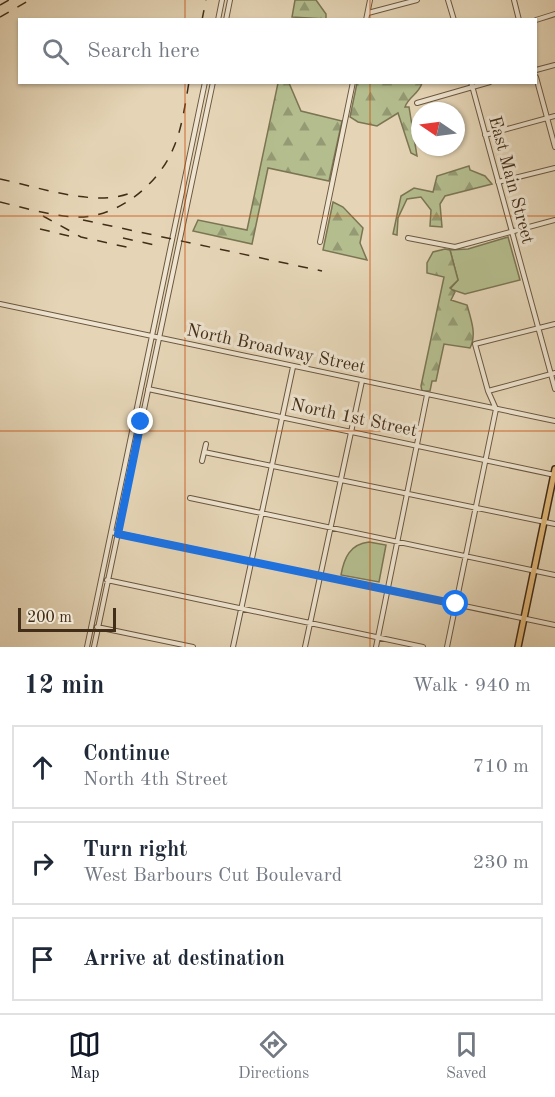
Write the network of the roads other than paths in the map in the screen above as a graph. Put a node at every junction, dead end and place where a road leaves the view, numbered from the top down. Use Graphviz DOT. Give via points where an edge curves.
graph roads {
  1 [pos="222,0"];
  2 [pos="230,0"];
  3 [pos="370,0"];
  4 [pos="417,0"];
  5 [pos="448,0"];
  6 [pos="514,0"];
  7 [pos="220,12"];
  8 [pos="368,13"];
  9 [pos="228,14"];
  10 [pos="555,14"];
  11 [pos="218,18"];
  12 [pos="227,18"];
  13 [pos="367,18"];
  14 [pos="453,18"];
  15 [pos="518,18"];
  16 [pos="537,20"];
  17 [pos="555,65"];
  18 [pos="537,70"];
  19 [pos="537,81"];
  20 [pos="205,84"];
  21 [pos="213,84"];
  22 [pos="351,84"];
  23 [pos="472,85"];
  24 [pos="420,102"];
  25 [pos="555,116"];
  26 [pos="547,118"];
  27 [pos="485,135"];
  28 [pos="555,147"];
  29 [pos="555,168"];
  30 [pos="185,177"];
  31 [pos="193,179"];
  32 [pos="498,182"];
  33 [pos="555,220"];
  34 [pos="512,232"];
  35 [pos="408,238"];
  36 [pos="320,242"];
  37 [pos="169,255"];
  38 [pos="177,256"];
  39 [pos="0,304"];
  40 [pos="555,324"];
  41 [pos="538,328"];
  42 [pos="152,337"];
  43 [pos="159,338"];
  44 [pos="293,367"];
  45 [pos="553,374"];
  46 [pos="362,380"];
  47 [pos="148,389"];
  48 [pos="555,389"];
  49 [pos="488,391"];
  50 [pos="428,395"];
  51 [pos="496,409"];
  52 [pos="282,417"];
  53 [pos="555,422"];
  54 [pos="351,431"];
  55 [pos="206,444"];
  56 [pos="417,446"];
  57 [pos="128,451"];
  58 [pos="204,452"];
  59 [pos="135,453"];
  60 [pos="202,460"];
  61 [pos="486,460"];
  62 [pos="272,466"];
  63 [pos="555,473"];
  64 [pos="341,479"];
  65 [pos="122,482"];
  66 [pos="128,484"];
  67 [pos="407,494"];
  68 [pos="190,498"];
  69 [pos="476,508"];
  70 [pos="262,513"];
  71 [pos="544,521"];
  72 [pos="555,524"];
  73 [pos="331,528"];
  74 [pos="111,532"];
  75 [pos="118,534"];
  76 [pos="398,542"];
  77 [pos="466,556"];
  78 [pos="251,562"];
  79 [pos="534,571"];
  80 [pos="555,575"];
  81 [pos="320,576"];
  82 [pos="102,579"];
  83 [pos="108,581"];
  84 [pos="387,591"];
  85 [pos="456,604"];
  86 [pos="241,610"];
  87 [pos="524,619"];
  88 [pos="310,623"];
  89 [pos="555,625"];
  90 [pos="92,626"];
  91 [pos="98,628"];
  92 [pos="378,637"];
  93 [pos="87,647"];
  94 [pos="94,647"];
  95 [pos="193,647"];
  96 [pos="233,647"];
  97 [pos="305,647"];
  98 [pos="376,647"];
  99 [pos="423,647"];
  100 [pos="447,647"];
  101 [pos="518,647"];
  1 -- 7 [label="street"];
  2 -- 9 [label="street"];
  3 -- 8 [label="street"];
  4 -- 8 [label="street"];
  5 -- 14 [label="street"];
  6 -- 15 [label="street"];
  7 -- 9 [label="street"];
  7 -- 11 [label="street"];
  8 -- 13 [label="street"];
  9 -- 12 [label="street"];
  10 -- 16 [label="street"];
  17 -- 18 [label="street"];
  19 -- 26 [label="street"];
  20 -- 30 [label="street"];
  21 -- 31 [label="street"];
  22 -- 36 [label="street"];
  23 -- 24 [label="street"];
  23 -- 27 [label="street, East Main Street"];
  25 -- 26 [label="street"];
  26 -- 27 [label="street"];
  26 -- 28 [label="street"];
  27 -- 32 [label="street, East Main Street"];
  29 -- 32 [label="street"];
  30 -- 31 [label="street"];
  30 -- 37 [label="street"];
  31 -- 38 [label="street"];
  32 -- 34 [label="street, East Main Street"];
  33 -- 34 [label="street"];
  34 -- 35 [label="street" via="455,247"];
  34 -- 41 [label="street, East Main Street"];
  37 -- 38 [label="street"];
  37 -- 42 [label="street"];
  38 -- 43 [label="street"];
  39 -- 42 [label="street, North Broadway Street"];
  40 -- 41 [label="street"];
  41 -- 45 [label="street, East Main Street"];
  41 -- 49 [label="street" via="475,344"];
  42 -- 43 [label="street, North Broadway Street"];
  42 -- 57 [label="street"];
  43 -- 44 [label="street, North Broadway Street"];
  43 -- 47 [label="street"];
  44 -- 46 [label="street, North Broadway Street"];
  44 -- 52 [label="street"];
  45 -- 48 [label="street, East Main Street"];
  45 -- 49 [label="street"];
  46 -- 50 [label="street, North Broadway Street"];
  46 -- 54 [label="street"];
  47 -- 52 [label="street, North 1st Street"];
  47 -- 59 [label="street"];
  49 -- 51 [label="street"];
  50 -- 51 [label="street, North Broadway Street"];
  50 -- 56 [label="street"];
  51 -- 53 [label="street, North Broadway Street"];
  51 -- 61 [label="street"];
  52 -- 54 [label="street, North 1st Street"];
  52 -- 62 [label="street"];
  54 -- 56 [label="street, North 1st Street"];
  54 -- 64 [label="street"];
  55 -- 58 [label="street"];
  56 -- 61 [label="street, North 1st Street"];
  56 -- 67 [label="street"];
  57 -- 59 [label="street"];
  57 -- 65 [label="street"];
  58 -- 60 [label="street"];
  58 -- 62 [label="street"];
  59 -- 66 [label="street"];
  61 -- 63 [label="street, North 1st Street"];
  61 -- 69 [label="street"];
  62 -- 64 [label="street"];
  62 -- 70 [label="street"];
  63 -- 71 [label="main road"];
  64 -- 67 [label="street"];
  64 -- 73 [label="street"];
  65 -- 66 [label="street"];
  65 -- 74 [label="street"];
  66 -- 75 [label="street"];
  67 -- 69 [label="street"];
  67 -- 76 [label="street"];
  68 -- 70 [label="street"];
  69 -- 71 [label="street"];
  69 -- 77 [label="street"];
  70 -- 73 [label="street"];
  70 -- 78 [label="street"];
  71 -- 72 [label="street"];
  71 -- 79 [label="main road"];
  73 -- 76 [label="street"];
  73 -- 81 [label="street"];
  74 -- 75 [label="street"];
  74 -- 82 [label="street"];
  75 -- 78 [label="street"];
  75 -- 83 [label="street"];
  76 -- 77 [label="street"];
  76 -- 84 [label="street"];
  77 -- 79 [label="street"];
  77 -- 85 [label="street"];
  78 -- 81 [label="street"];
  78 -- 86 [label="street"];
  79 -- 80 [label="street"];
  79 -- 87 [label="main road"];
  81 -- 84 [label="street"];
  81 -- 88 [label="street"];
  82 -- 83 [label="street"];
  82 -- 90 [label="street"];
  83 -- 86 [label="street"];
  83 -- 91 [label="street"];
  84 -- 85 [label="street"];
  84 -- 92 [label="street"];
  85 -- 87 [label="street"];
  85 -- 100 [label="street"];
  86 -- 88 [label="street"];
  86 -- 96 [label="street"];
  87 -- 89 [label="street"];
  87 -- 101 [label="main road"];
  88 -- 92 [label="street"];
  88 -- 97 [label="street"];
  90 -- 91 [label="street"];
  90 -- 93 [label="street"];
  91 -- 94 [label="street"];
  91 -- 95 [label="street"];
  92 -- 98 [label="street"];
  92 -- 99 [label="street"];
}
